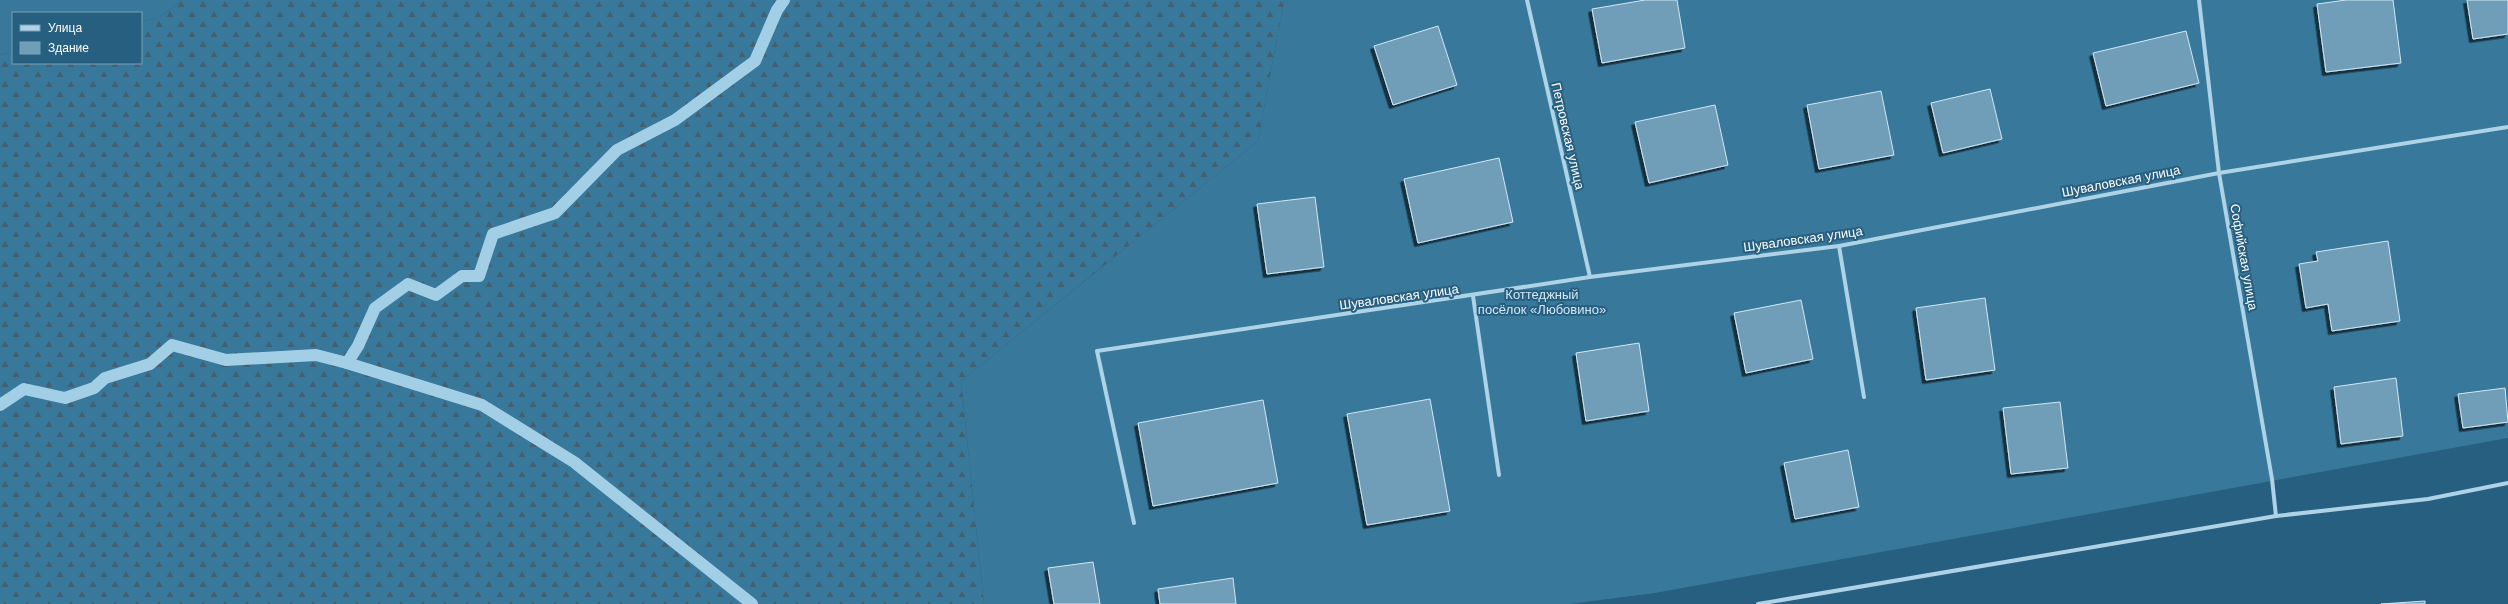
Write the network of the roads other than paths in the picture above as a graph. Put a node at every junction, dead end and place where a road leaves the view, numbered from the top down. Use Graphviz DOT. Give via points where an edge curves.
graph roads {
  1 [pos="1527,0"];
  2 [pos="2199,0"];
  3 [pos="2508,127"];
  4 [pos="2219,172"];
  5 [pos="1839,246"];
  6 [pos="1590,277"];
  7 [pos="1473,296"];
  8 [pos="1864,398"];
  9 [pos="1499,475"];
  10 [pos="2508,483"];
  11 [pos="2276,516"];
  12 [pos="1134,523"];
  13 [pos="1758,604"];
  1 -- 6 [label="street, Петровская улица"];
  2 -- 4 [label="street, Софийская улица"];
  3 -- 4 [label="street, Шуваловская улица"];
  4 -- 5 [label="street, Шуваловская улица"];
  4 -- 11 [label="street, Софийская улица" via="2271,471"];
  5 -- 6 [label="street, Шуваловская улица"];
  5 -- 8 [label="street"];
  6 -- 7 [label="street, Шуваловская улица"];
  7 -- 9 [label="street"];
  7 -- 12 [label="street, Шуваловская улица" via="1097,351"];
  10 -- 11 [label="street" via="2428,499"];
  11 -- 13 [label="street"];
}
